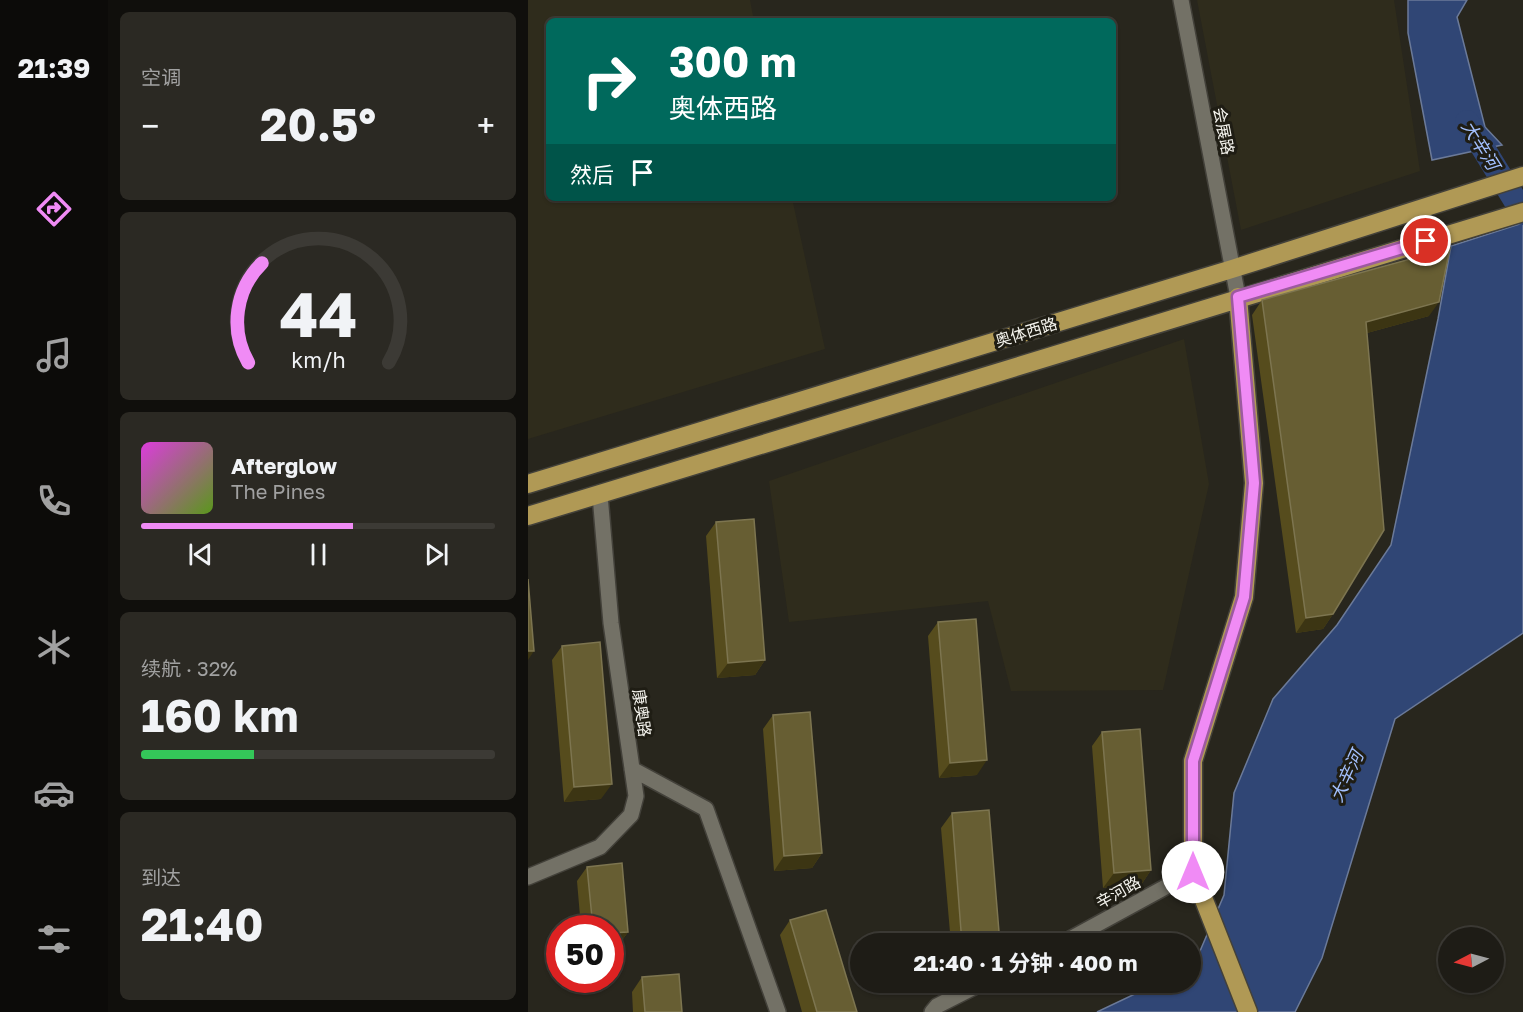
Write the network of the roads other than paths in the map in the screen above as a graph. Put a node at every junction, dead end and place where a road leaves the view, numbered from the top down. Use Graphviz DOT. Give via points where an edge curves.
graph roads {
  1 [pos="1181,0"];
  2 [pos="1523,176"];
  3 [pos="1523,212"];
  4 [pos="1232,269"];
  5 [pos="1238,297"];
  6 [pos="528,484"];
  7 [pos="600,495"];
  8 [pos="528,516"];
  9 [pos="632,769"];
  10 [pos="1193,872"];
  11 [pos="528,876"];
  12 [pos="1081,933"];
  13 [pos="963,993"];
  14 [pos="778,1012"];
  15 [pos="932,1012"];
  16 [pos="1248,1012"];
  1 -- 4 [label="street, 会展路"];
  2 -- 4 [label="main road, 奥体西路"];
  3 -- 5 [label="main road, 奥体西路"];
  4 -- 5 [label="street"];
  4 -- 6 [label="main road, 奥体西路"];
  5 -- 7 [label="main road, 奥体西路"];
  5 -- 10 [label="main road" via="1254,483 1244,597 1193,761"];
  7 -- 8 [label="main road, 奥体西路"];
  7 -- 9 [label="street, 康奥路" via="611,623"];
  9 -- 11 [label="street, 康奥路" via="636,796 631,815 600,847"];
  9 -- 14 [label="street" via="706,809"];
  10 -- 12 [label="street, 辛河路"];
  10 -- 16 [label="main road"];
  13 -- 15 [label="street"];
}
